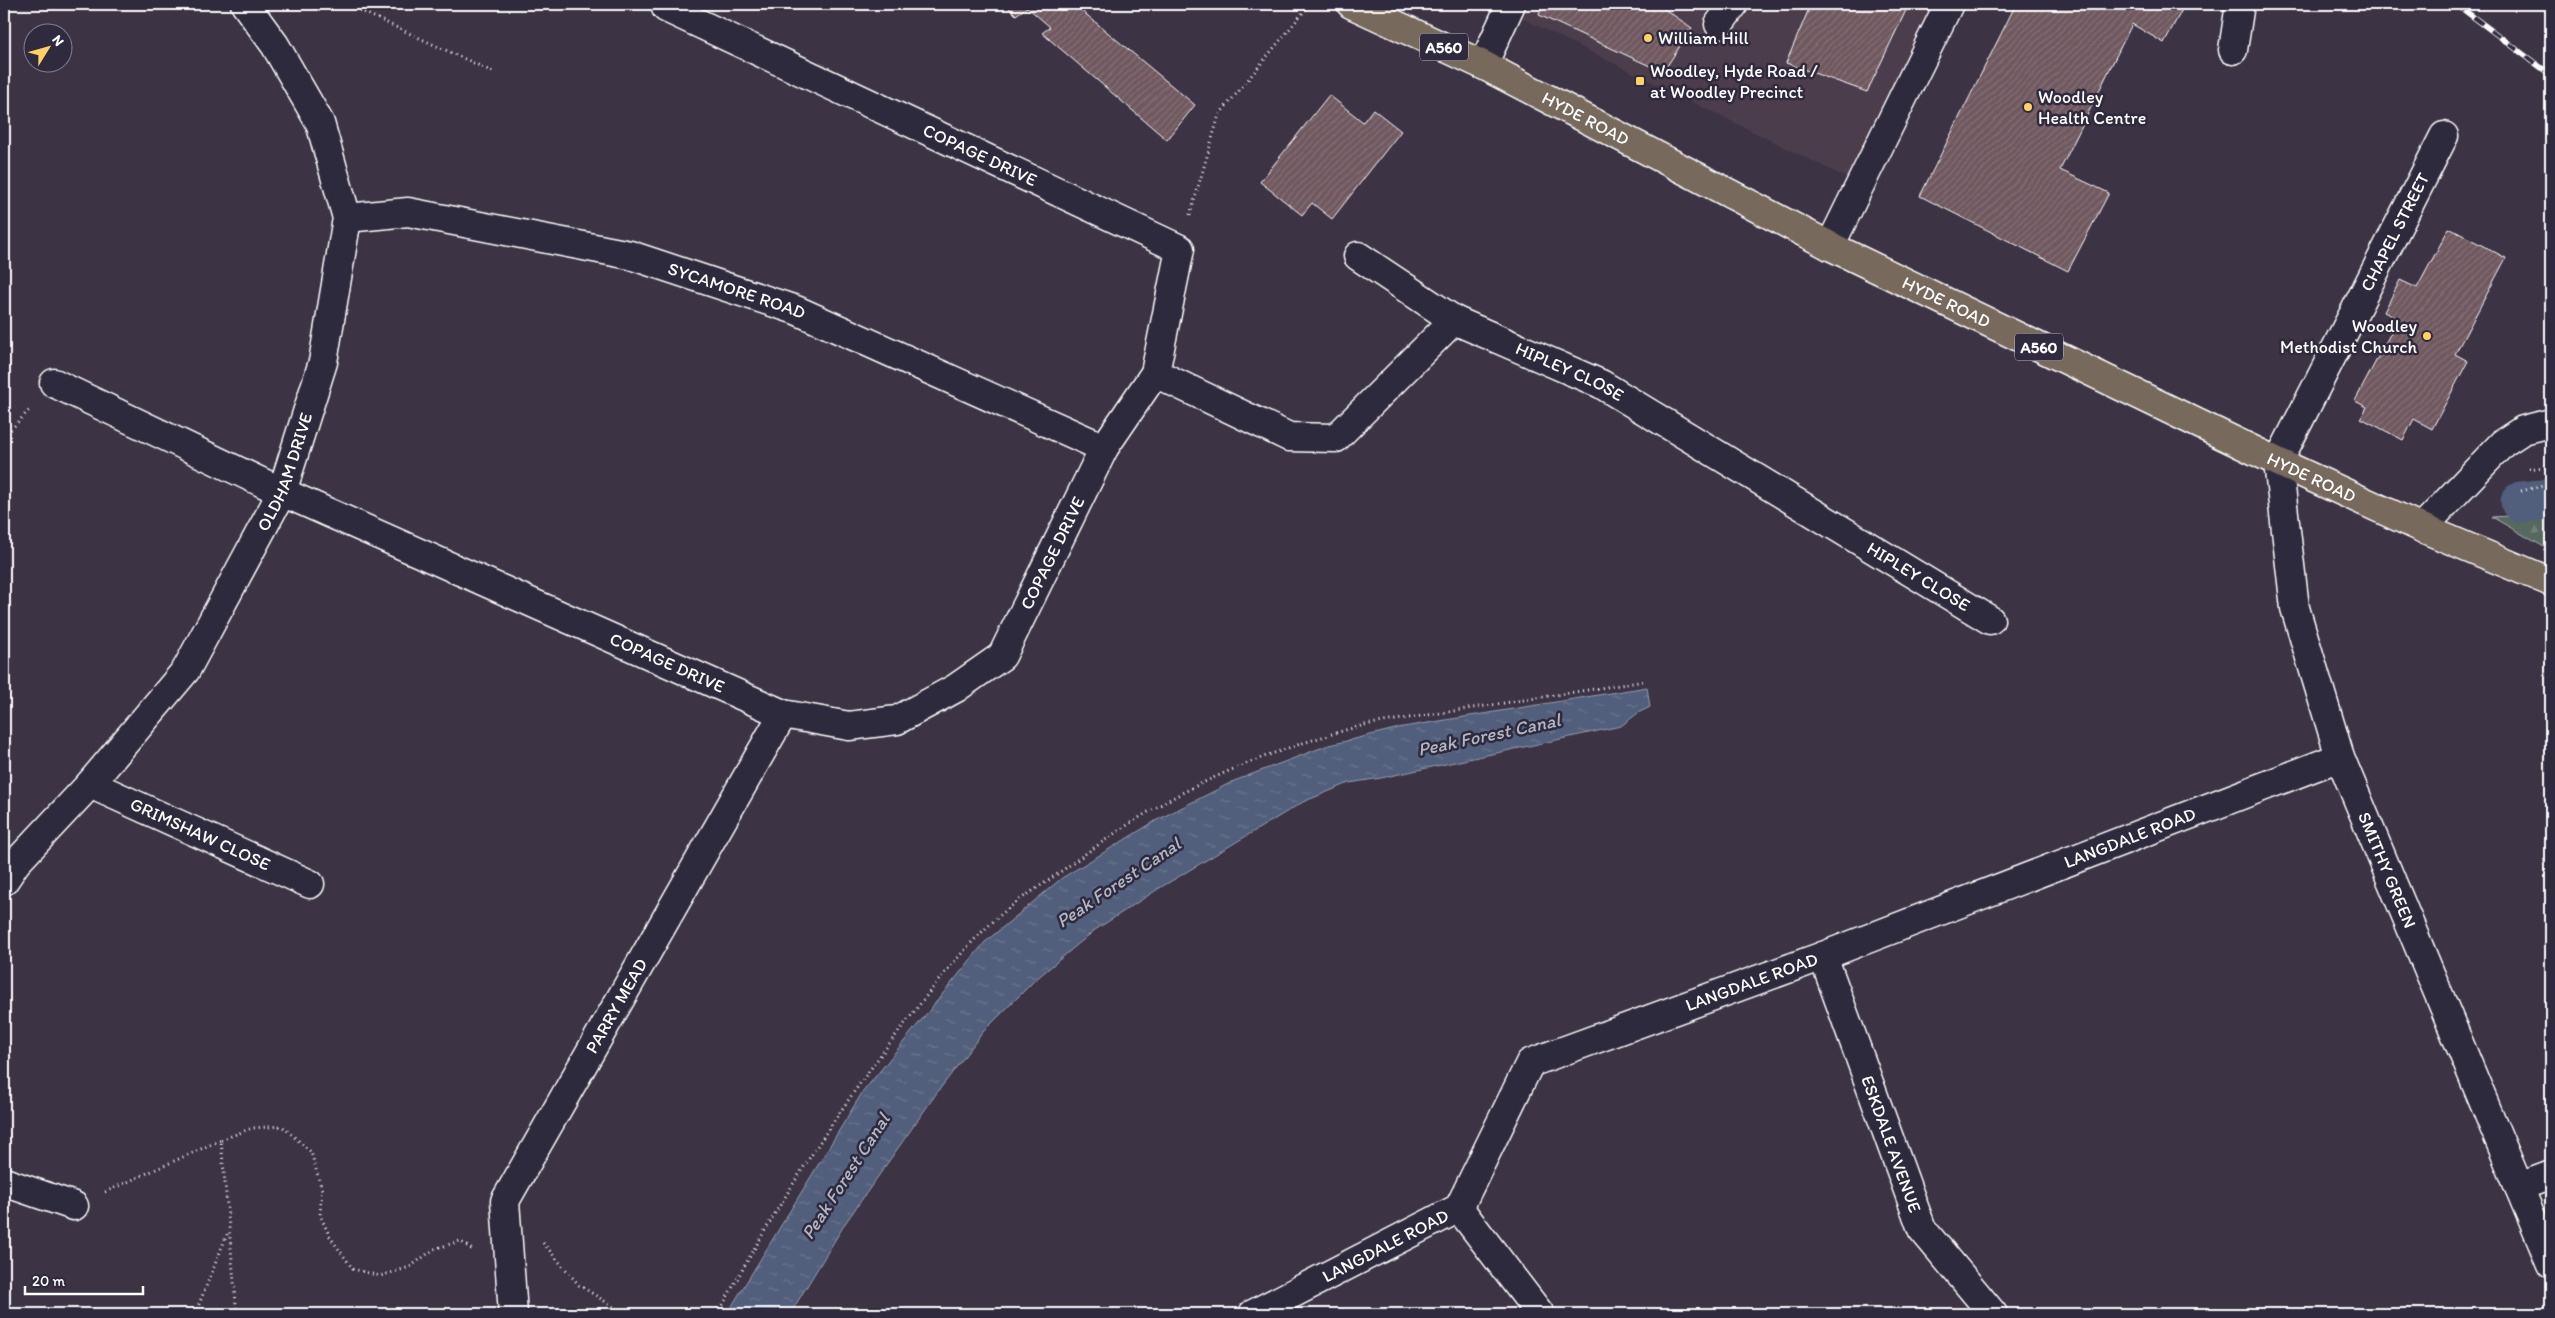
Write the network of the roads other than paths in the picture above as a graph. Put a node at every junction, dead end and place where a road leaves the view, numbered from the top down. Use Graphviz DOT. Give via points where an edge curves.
graph roads {
  1 [pos="245,4"];
  2 [pos="1351,4"];
  3 [pos="1511,4"];
  4 [pos="1949,4"];
  5 [pos="2240,4"];
  6 [pos="666,8"];
  7 [pos="2233,50"];
  8 [pos="1483,65"];
  9 [pos="2444,136"];
  10 [pos="347,218"];
  11 [pos="1830,246"];
  12 [pos="1358,256"];
  13 [pos="1454,320"];
  14 [pos="1155,373"];
  15 [pos="54,383"];
  16 [pos="2551,423"];
  17 [pos="1104,448"];
  18 [pos="2278,462"];
  19 [pos="282,492"];
  20 [pos="2422,528"];
  21 [pos="2551,582"];
  22 [pos="1990,620"];
  23 [pos="783,714"];
  24 [pos="2340,757"];
  25 [pos="90,784"];
  26 [pos="4,881"];
  27 [pos="310,884"];
  28 [pos="1823,956"];
  29 [pos="2551,1175"];
  30 [pos="4,1182"];
  31 [pos="2518,1186"];
  32 [pos="74,1206"];
  33 [pos="1459,1208"];
  34 [pos="2551,1264"];
  35 [pos="514,1314"];
  36 [pos="1253,1314"];
  37 [pos="1540,1314"];
  38 [pos="1992,1314"];
  1 -- 10 [label="street, OLDHAM DRIVE" via="275,45 320,123"];
  2 -- 8 [label="main road, HYDE ROAD / A560"];
  3 -- 8 [label="street"];
  4 -- 11 [label="street"];
  5 -- 7 [label="street"];
  6 -- 14 [label="street, COPAGE DRIVE" via="1180,249"];
  8 -- 11 [label="main road, HYDE ROAD / A560"];
  9 -- 18 [label="street, CHAPEL STREET"];
  10 -- 17 [label="street, SYCAMORE ROAD" via="408,212 630,255 796,310"];
  10 -- 19 [label="street, OLDHAM DRIVE" via="323,362"];
  11 -- 18 [label="main road, HYDE ROAD / A560"];
  12 -- 13 [label="street, HIPLEY CLOSE"];
  13 -- 14 [label="street" via="1336,438 1289,437"];
  13 -- 22 [label="street, HIPLEY CLOSE" via="1601,384"];
  14 -- 17 [label="street, COPAGE DRIVE"];
  15 -- 19 [label="street, COPAGE DRIVE"];
  16 -- 20 [label="street" via="2523,430 2503,443"];
  17 -- 23 [label="street, COPAGE DRIVE" via="1002,656 956,688 897,720 849,726"];
  18 -- 20 [label="main road, HYDE ROAD / A560"];
  18 -- 24 [label="street, SMITHY GREEN" via="2295,608"];
  19 -- 23 [label="street, COPAGE DRIVE"];
  19 -- 25 [label="street, OLDHAM DRIVE" via="186,670"];
  20 -- 21 [label="main road, HYDE ROAD / A560"];
  23 -- 35 [label="street, PARRY MEAD" via="505,1201"];
  24 -- 28 [label="street, LANGDALE ROAD"];
  24 -- 31 [label="street, SMITHY GREEN"];
  25 -- 26 [label="street, OLDHAM DRIVE" via="16,863"];
  25 -- 27 [label="street, GRIMSHAW CLOSE"];
  28 -- 33 [label="street, LANGDALE ROAD" via="1530,1063"];
  28 -- 38 [label="street, ESKDALE AVENUE" via="1922,1229"];
  29 -- 31 [label="street"];
  30 -- 32 [label="street"];
  31 -- 34 [label="street, SMITHY GREEN"];
  33 -- 36 [label="street, LANGDALE ROAD"];
  33 -- 37 [label="street"];
}
